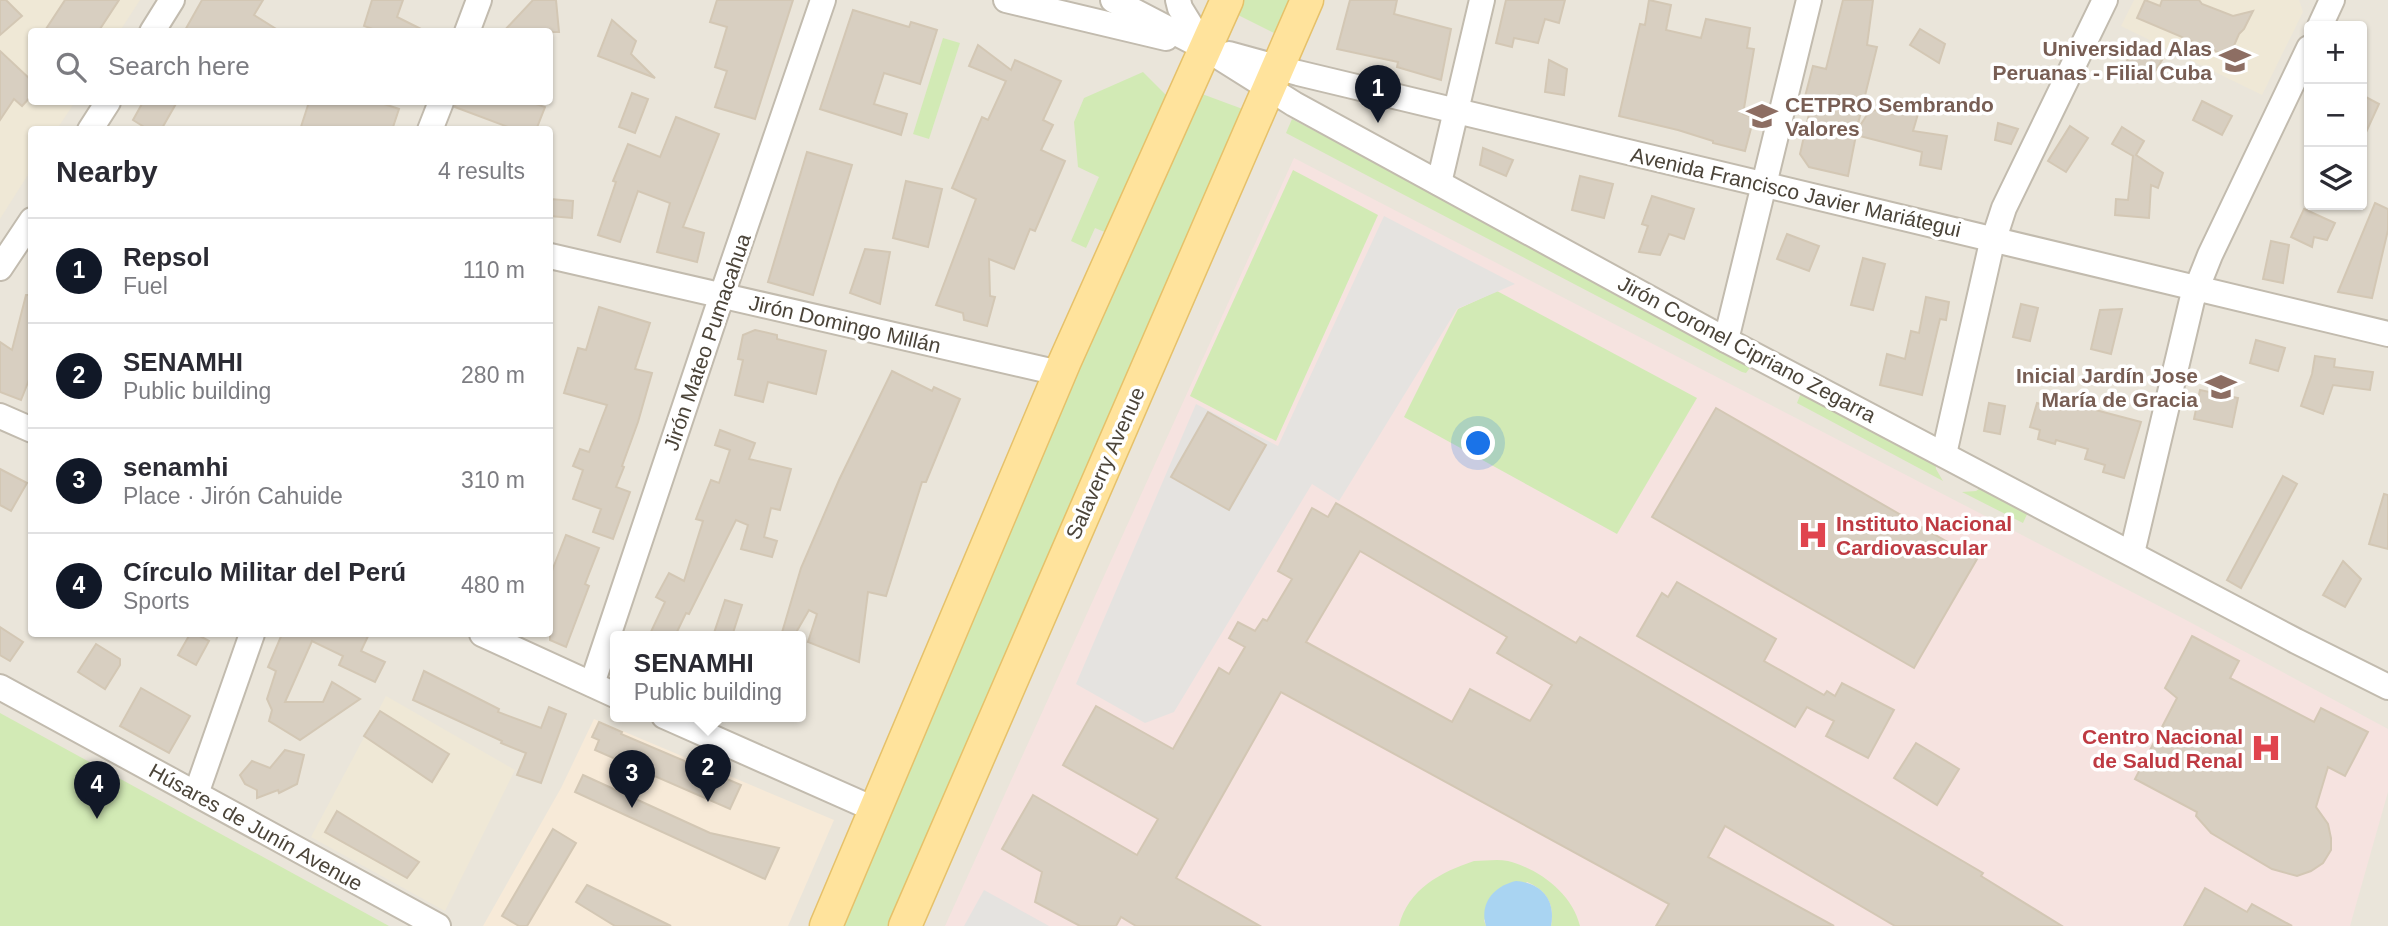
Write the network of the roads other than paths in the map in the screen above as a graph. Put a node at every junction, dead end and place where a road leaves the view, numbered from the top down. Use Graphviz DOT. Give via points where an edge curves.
graph roads {
  1 [pos="172,0"];
  2 [pos="479,0"];
  3 [pos="823,0"];
  4 [pos="1006,0"];
  5 [pos="1113,0"];
  6 [pos="1178,0"];
  7 [pos="1227,0"];
  8 [pos="1307,0"];
  9 [pos="1482,0"];
  10 [pos="1808,0"];
  11 [pos="2105,0"];
  12 [pos="2332,0"];
  13 [pos="2322,21"];
  14 [pos="154,28"];
  15 [pos="468,28"];
  16 [pos="1205,48"];
  17 [pos="2304,58"];
  18 [pos="1274,78"];
  19 [pos="106,105"];
  20 [pos="440,105"];
  21 [pos="1455,110"];
  22 [pos="93,126"];
  23 [pos="432,126"];
  24 [pos="1439,183"];
  25 [pos="1764,185"];
  26 [pos="28,226"];
  27 [pos="1994,240"];
  28 [pos="553,257"];
  29 [pos="0,268"];
  30 [pos="2197,288"];
  31 [pos="722,295"];
  32 [pos="2388,334"];
  33 [pos="1726,340"];
  34 [pos="1059,373"];
  35 [pos="0,416"];
  36 [pos="28,428"];
  37 [pos="1944,454"];
  38 [pos="2132,553"];
  39 [pos="251,637"];
  40 [pos="489,637"];
  41 [pos="592,684"];
  42 [pos="0,687"];
  43 [pos="2388,687"];
  44 [pos="610,693"];
  45 [pos="678,722"];
  46 [pos="196,794"];
  47 [pos="876,810"];
  48 [pos="438,926"];
  49 [pos="826,926"];
  50 [pos="905,926"];
  1 -- 14 [label="street"];
  2 -- 15 [label="street"];
  3 -- 31 [label="street, Jirón Mateo Pumacahua"];
  4 -- 16 [label="street"];
  5 -- 16 [label="street"];
  6 -- 16 [label="street"];
  7 -- 16 [label="main road"];
  8 -- 18 [label="main road, Salaverry Avenue"];
  9 -- 21 [label="street"];
  10 -- 25 [label="street"];
  11 -- 27 [label="street" via="2004,208"];
  12 -- 13 [label="street"];
  16 -- 18 [label="street, Avenida Francisco Javier Mariátegui"];
  16 -- 34 [label="main road"];
  17 -- 30 [label="street"];
  18 -- 21 [label="street, Avenida Francisco Javier Mariátegui"];
  18 -- 24 [label="street, Jirón Coronel Cipriano Zegarra"];
  18 -- 50 [label="main road, Salaverry Avenue"];
  19 -- 22 [label="street"];
  20 -- 23 [label="street"];
  21 -- 24 [label="street"];
  21 -- 25 [label="street, Avenida Francisco Javier Mariátegui"];
  24 -- 33 [label="street, Jirón Coronel Cipriano Zegarra"];
  25 -- 27 [label="street, Avenida Francisco Javier Mariátegui"];
  25 -- 33 [label="street"];
  26 -- 29 [label="street"];
  27 -- 30 [label="street, Avenida Francisco Javier Mariátegui"];
  27 -- 37 [label="street"];
  28 -- 31 [label="street, Jirón Domingo Millán"];
  30 -- 32 [label="street, Avenida Francisco Javier Mariátegui"];
  30 -- 38 [label="street"];
  31 -- 34 [label="street, Jirón Domingo Millán"];
  31 -- 41 [label="street, Jirón Mateo Pumacahua"];
  33 -- 37 [label="street, Jirón Coronel Cipriano Zegarra"];
  34 -- 47 [label="main road"];
  35 -- 36 [label="street"];
  37 -- 38 [label="street, Jirón Coronel Cipriano Zegarra"];
  38 -- 43 [label="street, Jirón Coronel Cipriano Zegarra"];
  39 -- 46 [label="street"];
  40 -- 41 [label="street"];
  41 -- 44 [label="street"];
  42 -- 46 [label="street, Húsares de Junín Avenue"];
  45 -- 47 [label="street"];
  46 -- 48 [label="street, Húsares de Junín Avenue"];
  47 -- 49 [label="main road"];
}
